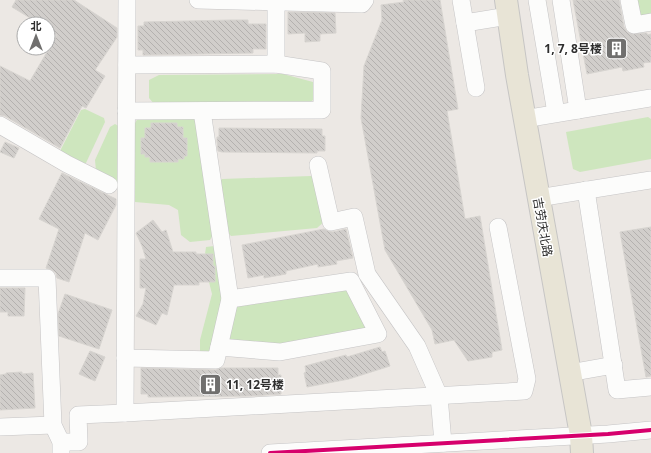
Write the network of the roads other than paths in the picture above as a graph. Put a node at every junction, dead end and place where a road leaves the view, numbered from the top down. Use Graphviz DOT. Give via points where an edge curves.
graph roads {
  1 [pos="127,0"];
  2 [pos="198,0"];
  3 [pos="366,0"];
  4 [pos="461,0"];
  5 [pos="537,0"];
  6 [pos="560,0"];
  7 [pos="630,0"];
  8 [pos="276,2"];
  9 [pos="507,8"];
  10 [pos="651,22"];
  11 [pos="465,23"];
  12 [pos="276,64"];
  13 [pos="127,66"];
  14 [pos="476,88"];
  15 [pos="651,98"];
  16 [pos="578,110"];
  17 [pos="126,111"];
  18 [pos="202,111"];
  19 [pos="556,113"];
  20 [pos="524,119"];
  21 [pos="0,125"];
  22 [pos="318,165"];
  23 [pos="651,180"];
  24 [pos="109,185"];
  25 [pos="586,190"];
  26 [pos="538,198"];
  27 [pos="498,227"];
  28 [pos="0,278"];
  29 [pos="230,299"];
  30 [pos="219,347"];
  31 [pos="125,358"];
  32 [pos="614,365"];
  33 [pos="569,373"];
  34 [pos="651,388"];
  35 [pos="439,396"];
  36 [pos="125,413"];
  37 [pos="53,425"];
  38 [pos="0,427"];
  39 [pos="651,430"];
  40 [pos="443,443"];
  41 [pos="581,444"];
  42 [pos="61,448"];
  43 [pos="326,451"];
  44 [pos="270,453"];
  1 -- 13 [label="street"];
  2 -- 8 [label="street"];
  3 -- 8 [label="street" via="362,4"];
  4 -- 11 [label="street"];
  5 -- 19 [label="street"];
  6 -- 16 [label="street"];
  7 -- 10 [label="street" via="634,25"];
  8 -- 12 [label="street"];
  9 -- 11 [label="street"];
  9 -- 20 [label="main road, 吉劳庆北路"];
  11 -- 14 [label="street"];
  12 -- 13 [label="street"];
  12 -- 18 [label="street" via="322,70 322,110"];
  13 -- 17 [label="street"];
  15 -- 16 [label="street"];
  16 -- 19 [label="street"];
  17 -- 18 [label="street"];
  17 -- 31 [label="street"];
  18 -- 29 [label="street"];
  19 -- 20 [label="street"];
  20 -- 26 [label="main road, 吉劳庆北路"];
  21 -- 24 [label="street"];
  22 -- 35 [label="street" via="331,222 354,217 367,274 417,346"];
  23 -- 25 [label="street"];
  25 -- 26 [label="street"];
  25 -- 32 [label="street"];
  26 -- 33 [label="main road, 吉劳庆北路"];
  27 -- 35 [label="street" via="527,379 524,391"];
  28 -- 37 [label="street" via="46,278"];
  29 -- 30 [label="street"];
  29 -- 30 [label="street" via="351,281 378,334 280,352"];
  30 -- 31 [label="street" via="216,360"];
  31 -- 36 [label="street"];
  32 -- 33 [label="street"];
  32 -- 34 [label="street" via="617,390"];
  33 -- 41 [label="main road, 吉劳庆北路"];
  35 -- 36 [label="street"];
  35 -- 40 [label="street"];
  36 -- 42 [label="street" via="78,415 80,442"];
  37 -- 38 [label="street"];
  37 -- 42 [label="street"];
  39 -- 41 [label="street"];
  40 -- 41 [label="street"];
  40 -- 43 [label="street"];
  43 -- 44 [label="street"];
}
